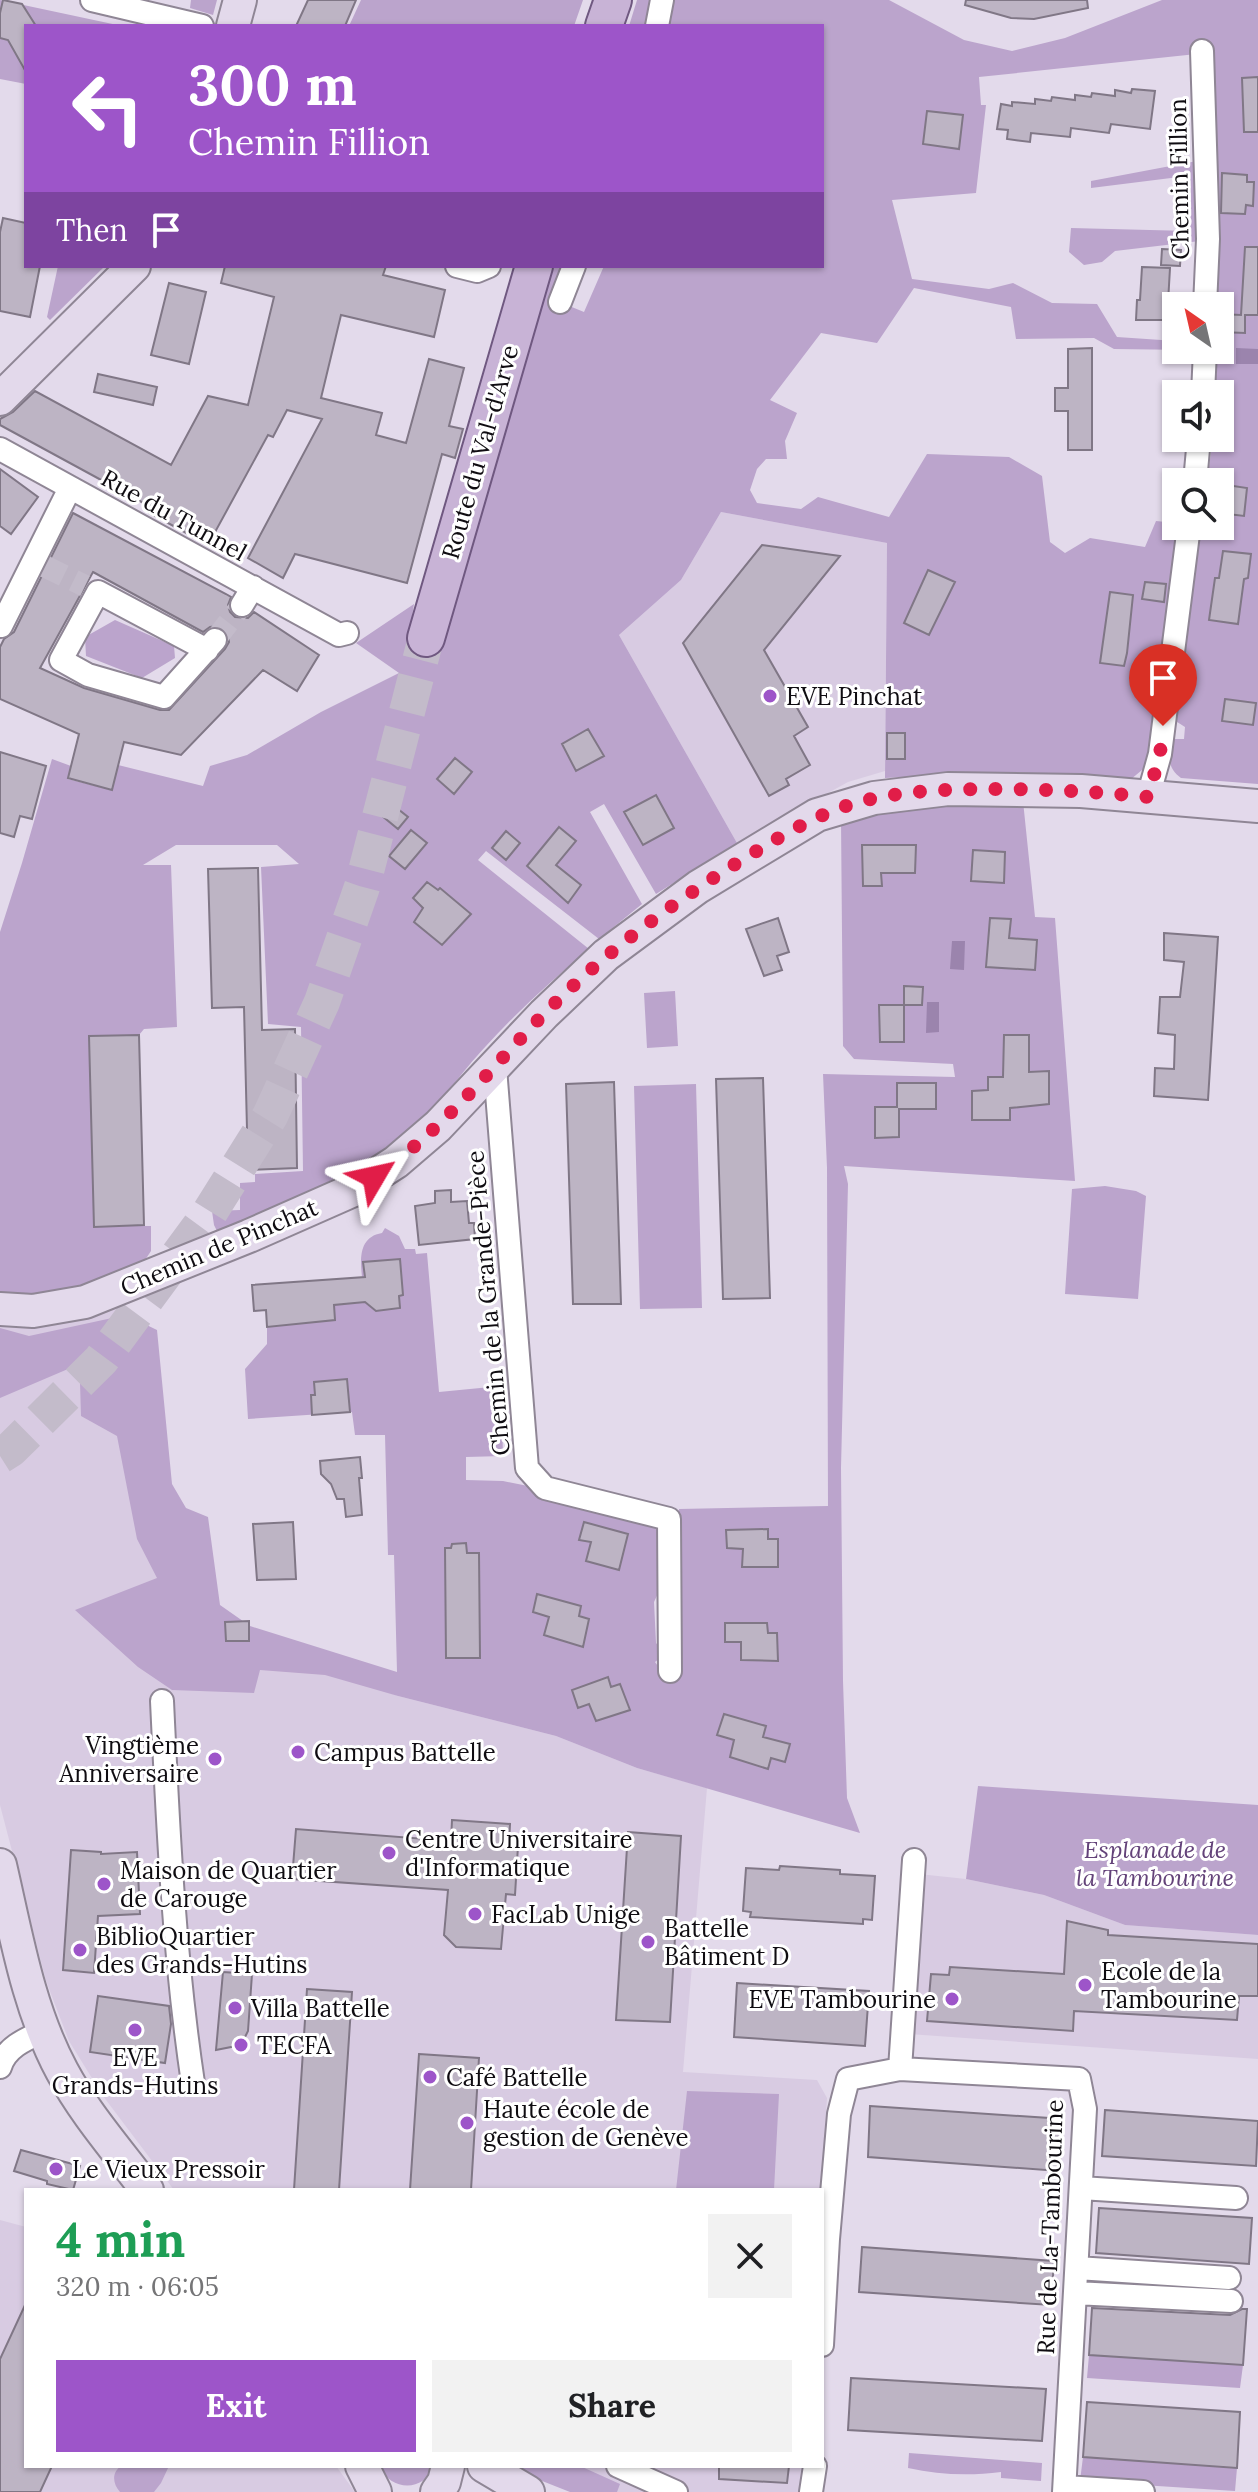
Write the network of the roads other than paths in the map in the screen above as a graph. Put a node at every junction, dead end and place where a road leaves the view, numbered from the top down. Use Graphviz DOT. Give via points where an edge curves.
graph roads {
  1 [pos="92,0"];
  2 [pos="240,0"];
  3 [pos="613,0"];
  4 [pos="662,0"];
  5 [pos="194,24"];
  6 [pos="234,24"];
  7 [pos="605,24"];
  8 [pos="657,24"];
  9 [pos="1202,51"];
  10 [pos="132,268"];
  11 [pos="465,268"];
  12 [pos="484,268"];
  13 [pos="533,268"];
  14 [pos="573,268"];
  15 [pos="1206,292"];
  16 [pos="560,302"];
  17 [pos="0,399"];
  18 [pos="0,449"];
  19 [pos="70,488"];
  20 [pos="1187,540"];
  21 [pos="92,589"];
  22 [pos="1,626"];
  23 [pos="347,633"];
  24 [pos="426,638"];
  25 [pos="1148,797"];
  26 [pos="1258,806"];
  27 [pos="495,1068"];
  28 [pos="0,1309"];
  29 [pos="670,1671"];
  30 [pos="162,1701"];
  31 [pos="914,1860"];
  32 [pos="0,1865"];
  33 [pos="44,2031"];
  34 [pos="0,2067"];
  35 [pos="900,2069"];
  36 [pos="193,2083"];
  37 [pos="145,2188"];
  38 [pos="1081,2188"];
  39 [pos="1236,2198"];
  40 [pos="1077,2268"];
  41 [pos="1229,2278"];
  42 [pos="1075,2293"];
  43 [pos="1231,2301"];
  44 [pos="824,2310"];
  45 [pos="448,2468"];
  46 [pos="487,2468"];
  47 [pos="622,2468"];
  48 [pos="815,2468"];
  49 [pos="1065,2490"];
  50 [pos="438,2492"];
  51 [pos="528,2492"];
  52 [pos="676,2492"];
  53 [pos="811,2492"];
  54 [pos="1143,2492"];
  1 -- 5 [label="street"];
  2 -- 6 [label="street"];
  3 -- 7 [label="main road"];
  4 -- 8 [label="street"];
  9 -- 15 [label="street, Chemin Fillion"];
  10 -- 17 [label="street"];
  11 -- 12 [label="street"];
  13 -- 24 [label="main road, Route du Val-d'Arve"];
  14 -- 16 [label="street"];
  18 -- 19 [label="street, Rue du Tunnel"];
  19 -- 22 [label="street, Rue du Tunnel" via="39,563"];
  19 -- 23 [label="street, Rue du Tunnel" via="247,596 339,635"];
  20 -- 25 [label="street" via="1160,754"];
  21 -- 21 [label="street" via="61,660 88,675 164,697 211,645"];
  25 -- 26 [label="street, Chemin de Pinchat"];
  25 -- 27 [label="street, Chemin de Pinchat" via="948,789 874,798 817,815 698,887 606,955"];
  27 -- 28 [label="street, Chemin de Pinchat" via="428,1135 351,1191 85,1302 33,1311"];
  27 -- 29 [label="street, Chemin de la Grande-Pièce" via="527,1468 545,1488 669,1519"];
  30 -- 36 [label="street" via="173,1911"];
  31 -- 35 [label="street"];
  32 -- 33 [label="street"];
  33 -- 34 [label="street" via="12,2048"];
  33 -- 37 [label="street" via="83,2106"];
  35 -- 38 [label="street, Rue de La-Tambourine" via="1079,2079 1085,2109"];
  35 -- 44 [label="street, Rue de La-Tambourine" via="848,2079 839,2114"];
  38 -- 39 [label="street"];
  38 -- 40 [label="street, Rue de La-Tambourine"];
  40 -- 41 [label="street"];
  40 -- 42 [label="street, Rue de La-Tambourine"];
  42 -- 43 [label="street"];
  42 -- 49 [label="street, Rue de La-Tambourine"];
  45 -- 50 [label="street"];
  46 -- 51 [label="street"];
  47 -- 52 [label="street"];
  48 -- 53 [label="street"];
  49 -- 54 [label="street"];
}
